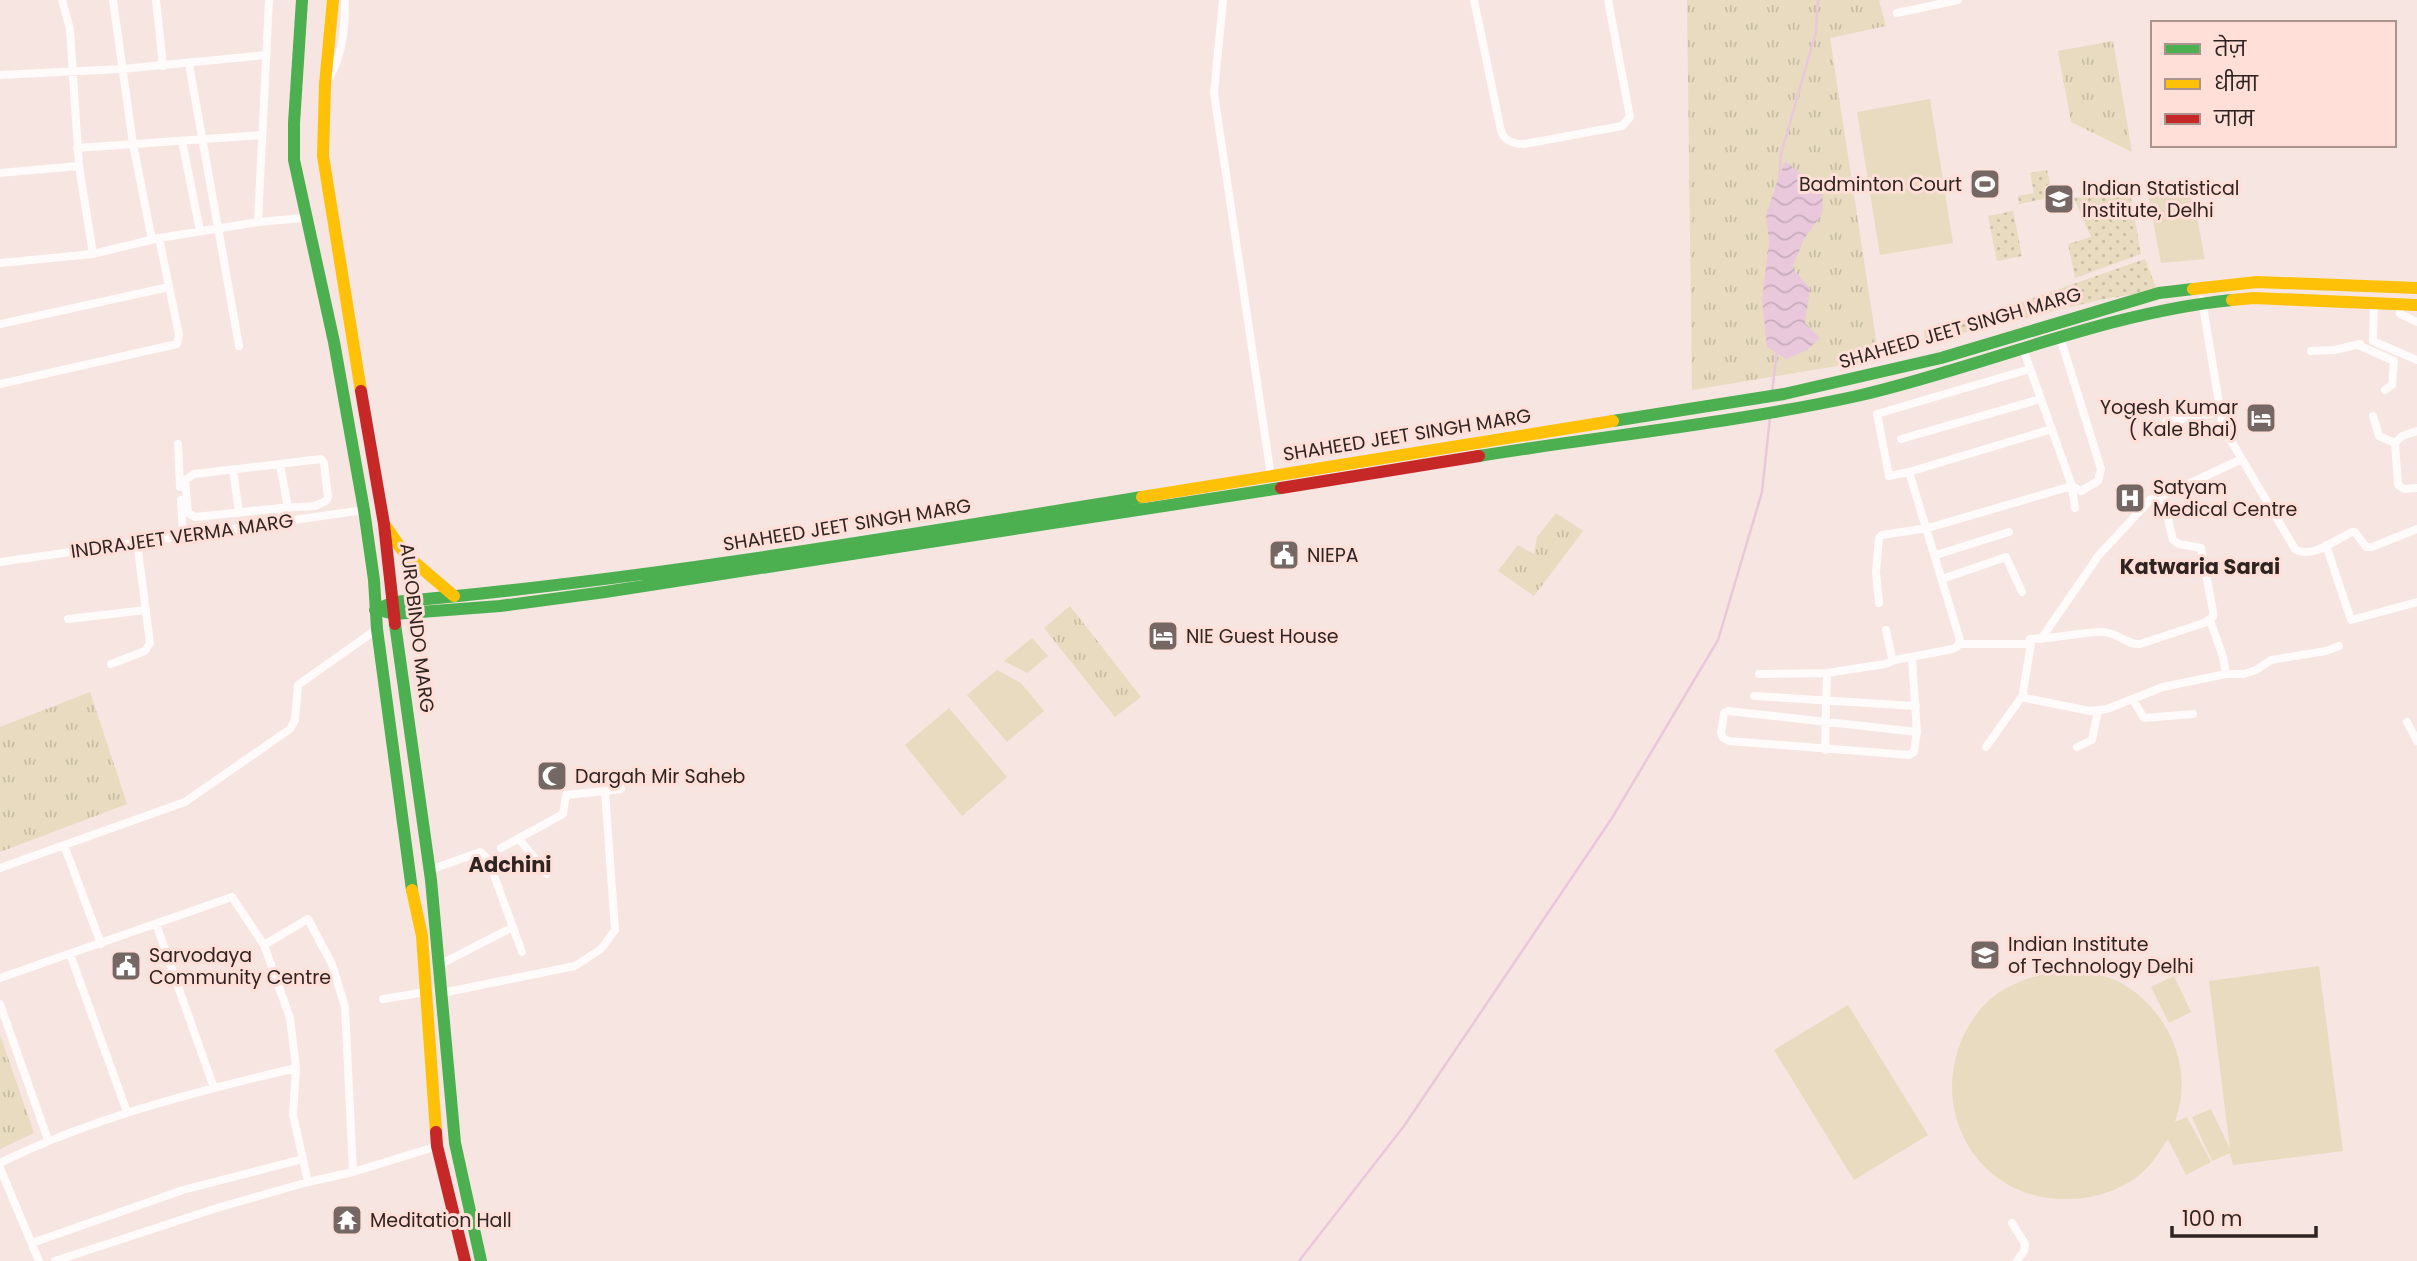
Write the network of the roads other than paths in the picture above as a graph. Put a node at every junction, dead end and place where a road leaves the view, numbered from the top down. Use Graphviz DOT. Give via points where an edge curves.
graph roads {
  1 [pos="62,0"];
  2 [pos="113,0"];
  3 [pos="156,0"];
  4 [pos="269,0"];
  5 [pos="302,0"];
  6 [pos="333,0"];
  7 [pos="345,0"];
  8 [pos="1223,0"];
  9 [pos="1474,0"];
  10 [pos="1608,0"];
  11 [pos="1958,0"];
  12 [pos="1898,13"];
  13 [pos="266,55"];
  14 [pos="189,64"];
  15 [pos="163,66"];
  16 [pos="122,69"];
  17 [pos="74,71"];
  18 [pos="0,75"];
  19 [pos="325,84"];
  20 [pos="262,135"];
  21 [pos="202,138"];
  22 [pos="181,141"];
  23 [pos="133,145"];
  24 [pos="77,148"];
  25 [pos="79,166"];
  26 [pos="0,173"];
  27 [pos="305,218"];
  28 [pos="258,222"];
  29 [pos="218,229"];
  30 [pos="200,231"];
  31 [pos="156,239"];
  32 [pos="93,254"];
  33 [pos="0,263"];
  34 [pos="169,286"];
  35 [pos="2199,287"];
  36 [pos="2417,288"];
  37 [pos="2374,301"];
  38 [pos="2202,303"];
  39 [pos="2399,303"];
  40 [pos="2417,305"];
  41 [pos="2417,322"];
  42 [pos="0,324"];
  43 [pos="2020,332"];
  44 [pos="2060,337"];
  45 [pos="2373,341"];
  46 [pos="2358,345"];
  47 [pos="239,346"];
  48 [pos="2023,348"];
  49 [pos="2311,351"];
  50 [pos="2417,360"];
  51 [pos="2030,369"];
  52 [pos="0,384"];
  53 [pos="2385,390"];
  54 [pos="2041,399"];
  55 [pos="2219,412"];
  56 [pos="2374,416"];
  57 [pos="2166,422"];
  58 [pos="2052,429"];
  59 [pos="2417,431"];
  60 [pos="1901,439"];
  61 [pos="2395,443"];
  62 [pos="178,444"];
  63 [pos="2242,459"];
  64 [pos="280,464"];
  65 [pos="233,469"];
  66 [pos="1909,472"];
  67 [pos="1272,482"];
  68 [pos="2071,486"];
  69 [pos="2417,488"];
  70 [pos="2158,498"];
  71 [pos="285,508"];
  72 [pos="2075,508"];
  73 [pos="364,510"];
  74 [pos="239,513"];
  75 [pos="283,522"];
  76 [pos="384,524"];
  77 [pos="1928,528"];
  78 [pos="2417,529"];
  79 [pos="2009,532"];
  80 [pos="183,536"];
  81 [pos="137,542"];
  82 [pos="2326,545"];
  83 [pos="1936,555"];
  84 [pos="0,562"];
  85 [pos="1942,579"];
  86 [pos="2022,592"];
  87 [pos="454,596"];
  88 [pos="2417,602"];
  89 [pos="1879,603"];
  90 [pos="394,608"];
  91 [pos="146,610"];
  92 [pos="375,610"];
  93 [pos="68,619"];
  94 [pos="2210,620"];
  95 [pos="377,629"];
  96 [pos="1886,629"];
  97 [pos="2042,639"];
  98 [pos="1959,644"];
  99 [pos="2031,644"];
  100 [pos="2339,646"];
  101 [pos="1912,659"];
  102 [pos="1895,660"];
  103 [pos="111,664"];
  104 [pos="1827,673"];
  105 [pos="1759,674"];
  106 [pos="2226,674"];
  107 [pos="2023,695"];
  108 [pos="1754,696"];
  109 [pos="1827,699"];
  110 [pos="2133,700"];
  111 [pos="1916,706"];
  112 [pos="2098,711"];
  113 [pos="2193,714"];
  114 [pos="1826,722"];
  115 [pos="2417,723"];
  116 [pos="1917,732"];
  117 [pos="2417,741"];
  118 [pos="1986,747"];
  119 [pos="2077,747"];
  120 [pos="1825,750"];
  121 [pos="621,789"];
  122 [pos="605,791"];
  123 [pos="519,838"];
  124 [pos="64,845"];
  125 [pos="501,848"];
  126 [pos="0,868"];
  127 [pos="430,870"];
  128 [pos="547,874"];
  129 [pos="156,924"];
  130 [pos="513,927"];
  131 [pos="101,944"];
  132 [pos="264,945"];
  133 [pos="522,952"];
  134 [pos="70,954"];
  135 [pos="439,965"];
  136 [pos="0,978"];
  137 [pos="426,992"];
  138 [pos="442,993"];
  139 [pos="383,999"];
  140 [pos="0,1004"];
  141 [pos="296,1068"];
  142 [pos="214,1088"];
  143 [pos="127,1112"];
  144 [pos="48,1140"];
  145 [pos="455,1143"];
  146 [pos="437,1146"];
  147 [pos="303,1159"];
  148 [pos="0,1165"];
  149 [pos="354,1172"];
  150 [pos="308,1182"];
  151 [pos="2012,1223"];
  152 [pos="32,1243"];
  153 [pos="39,1261"];
  154 [pos="55,1261"];
  155 [pos="465,1261"];
  156 [pos="481,1261"];
  157 [pos="2017,1261"];
  1 -- 17 [label="street"];
  2 -- 16 [label="street"];
  3 -- 15 [label="street"];
  4 -- 13 [label="street"];
  5 -- 27 [label="main road, AUROBINDO MARG" via="294,124"];
  6 -- 19 [label="main road, AUROBINDO MARG"];
  7 -- 19 [label="street" via="338,64"];
  8 -- 67 [label="street" via="1214,93"];
  9 -- 10 [label="street" via="1501,131 1506,140 1524,145 1627,123 1630,117"];
  11 -- 12 [label="street"];
  13 -- 14 [label="street"];
  13 -- 20 [label="street"];
  14 -- 15 [label="street"];
  14 -- 21 [label="street"];
  15 -- 16 [label="street"];
  16 -- 17 [label="street"];
  16 -- 23 [label="street"];
  17 -- 18 [label="street"];
  17 -- 24 [label="street"];
  19 -- 76 [label="main road, AUROBINDO MARG" via="322,140 327,180"];
  20 -- 21 [label="street"];
  20 -- 28 [label="street"];
  21 -- 22 [label="street"];
  21 -- 29 [label="street"];
  22 -- 23 [label="street"];
  22 -- 30 [label="street"];
  23 -- 24 [label="street"];
  23 -- 31 [label="street"];
  24 -- 25 [label="street"];
  25 -- 26 [label="street"];
  25 -- 32 [label="street"];
  27 -- 28 [label="street"];
  27 -- 73 [label="main road, AUROBINDO MARG" via="334,342"];
  28 -- 29 [label="street"];
  29 -- 30 [label="street"];
  29 -- 47 [label="street"];
  30 -- 31 [label="street"];
  31 -- 32 [label="street"];
  31 -- 34 [label="street"];
  32 -- 33 [label="street"];
  34 -- 42 [label="street"];
  34 -- 52 [label="street" via="179,335 174,345"];
  35 -- 36 [label="main road, SHAHEED JEET SINGH MARG" via="2280,282"];
  35 -- 38 [label="street"];
  35 -- 43 [label="main road, SHAHEED JEET SINGH MARG" via="2159,293"];
  37 -- 38 [label="main road, SHAHEED JEET SINGH MARG" via="2254,298"];
  37 -- 39 [label="main road, SHAHEED JEET SINGH MARG"];
  37 -- 45 [label="street"];
  38 -- 44 [label="main road, SHAHEED JEET SINGH MARG"];
  38 -- 55 [label="street"];
  39 -- 40 [label="main road, SHAHEED JEET SINGH MARG"];
  39 -- 41 [label="street" via="2400,314"];
  43 -- 48 [label="street"];
  43 -- 67 [label="main road, SHAHEED JEET SINGH MARG" via="1941,358 1772,396"];
  44 -- 48 [label="main road, SHAHEED JEET SINGH MARG"];
  44 -- 68 [label="street" via="2101,469 2098,481 2081,491"];
  45 -- 46 [label="street"];
  45 -- 50 [label="street"];
  46 -- 49 [label="street"];
  46 -- 53 [label="street" via="2394,361 2392,386"];
  48 -- 51 [label="street"];
  48 -- 67 [label="main road, SHAHEED JEET SINGH MARG" via="1855,396"];
  51 -- 54 [label="street"];
  51 -- 66 [label="street" via="1877,414 1889,476"];
  54 -- 58 [label="street"];
  54 -- 60 [label="street"];
  55 -- 57 [label="street"];
  55 -- 63 [label="street"];
  56 -- 61 [label="street" via="2379,436"];
  58 -- 66 [label="street"];
  58 -- 68 [label="street"];
  59 -- 61 [label="street"];
  61 -- 69 [label="street" via="2398,485"];
  62 -- 80 [label="street"];
  63 -- 70 [label="street"];
  63 -- 82 [label="street" via="2295,548 2308,553"];
  64 -- 65 [label="street"];
  64 -- 71 [label="street"];
  64 -- 71 [label="street" via="321,459 328,496 315,506"];
  65 -- 74 [label="street"];
  65 -- 74 [label="street" via="188,476 187,513 195,517"];
  66 -- 77 [label="street"];
  67 -- 87 [label="main road, SHAHEED JEET SINGH MARG" via="716,565"];
  67 -- 90 [label="main road, SHAHEED JEET SINGH MARG" via="606,592 500,606"];
  68 -- 72 [label="street"];
  68 -- 77 [label="street"];
  70 -- 94 [label="street" via="2165,507 2173,540 2201,548 2214,611"];
  70 -- 97 [label="street" via="2150,500 2099,555"];
  71 -- 74 [label="street"];
  71 -- 75 [label="street"];
  73 -- 75 [label="street, INDRAJEET VERMA MARG"];
  73 -- 92 [label="main road, AUROBINDO MARG"];
  75 -- 80 [label="street, INDRAJEET VERMA MARG"];
  76 -- 87 [label="main road" via="410,560"];
  76 -- 90 [label="main road, AUROBINDO MARG"];
  77 -- 83 [label="street"];
  77 -- 89 [label="street" via="1879,538"];
  78 -- 82 [label="street" via="2372,547 2366,547 2355,532"];
  79 -- 83 [label="street"];
  80 -- 81 [label="street, INDRAJEET VERMA MARG"];
  81 -- 84 [label="street, INDRAJEET VERMA MARG"];
  81 -- 91 [label="street"];
  82 -- 88 [label="street" via="2351,620"];
  83 -- 85 [label="street"];
  85 -- 86 [label="street" via="2006,557"];
  85 -- 98 [label="street"];
  87 -- 90 [label="main road, SHAHEED JEET SINGH MARG"];
  90 -- 92 [label="main road"];
  90 -- 127 [label="main road, AUROBINDO MARG"];
  91 -- 93 [label="street"];
  91 -- 103 [label="street" via="148,648"];
  92 -- 95 [label="main road, AUROBINDO MARG"];
  94 -- 97 [label="street" via="2140,644 2102,632"];
  94 -- 106 [label="street"];
  95 -- 124 [label="street" via="298,685 290,729 185,802"];
  95 -- 137 [label="main road, AUROBINDO MARG" via="409,874 422,936"];
  96 -- 102 [label="street"];
  97 -- 99 [label="street" via="2030,639"];
  98 -- 99 [label="street"];
  98 -- 101 [label="street"];
  99 -- 107 [label="street"];
  100 -- 106 [label="street" via="2271,660 2244,674"];
  101 -- 102 [label="street"];
  101 -- 111 [label="street"];
  102 -- 104 [label="street"];
  104 -- 105 [label="street"];
  104 -- 109 [label="street"];
  106 -- 110 [label="street"];
  107 -- 112 [label="street"];
  107 -- 118 [label="street"];
  108 -- 109 [label="street"];
  109 -- 111 [label="street"];
  109 -- 114 [label="street"];
  110 -- 112 [label="street"];
  110 -- 113 [label="street" via="2144,718"];
  111 -- 116 [label="street"];
  112 -- 119 [label="street" via="2092,740"];
  114 -- 116 [label="street"];
  114 -- 120 [label="street"];
  114 -- 120 [label="street" via="1728,710 1721,733 1730,741"];
  115 -- 117 [label="street" via="2407,722"];
  116 -- 120 [label="street" via="1914,752 1907,756"];
  121 -- 122 [label="street"];
  122 -- 123 [label="street" via="566,795 564,814"];
  122 -- 138 [label="street" via="616,921 610,939 575,966"];
  123 -- 125 [label="street"];
  123 -- 128 [label="street"];
  124 -- 126 [label="street"];
  124 -- 131 [label="street"];
  127 -- 130 [label="street" via="480,852 488,859"];
  127 -- 135 [label="main road, AUROBINDO MARG"];
  129 -- 131 [label="street"];
  129 -- 132 [label="street" via="232,897"];
  129 -- 142 [label="street"];
  130 -- 133 [label="street"];
  130 -- 135 [label="street"];
  131 -- 134 [label="street"];
  132 -- 141 [label="street" via="290,1018"];
  132 -- 149 [label="street" via="308,919 332,964 345,1007"];
  134 -- 136 [label="street"];
  134 -- 143 [label="street"];
  135 -- 138 [label="main road, AUROBINDO MARG"];
  137 -- 139 [label="street"];
  137 -- 146 [label="main road, AUROBINDO MARG"];
  138 -- 145 [label="main road, AUROBINDO MARG"];
  140 -- 144 [label="street"];
  141 -- 142 [label="street"];
  141 -- 147 [label="street" via="293,1115"];
  142 -- 143 [label="street"];
  143 -- 144 [label="street"];
  144 -- 148 [label="street"];
  145 -- 146 [label="street"];
  145 -- 156 [label="main road, AUROBINDO MARG"];
  146 -- 149 [label="street"];
  146 -- 155 [label="main road, AUROBINDO MARG"];
  147 -- 150 [label="street"];
  147 -- 152 [label="street" via="183,1190"];
  148 -- 152 [label="street"];
  149 -- 150 [label="street"];
  150 -- 154 [label="street"];
  151 -- 157 [label="street" via="2025,1244"];
  152 -- 153 [label="street"];
}
